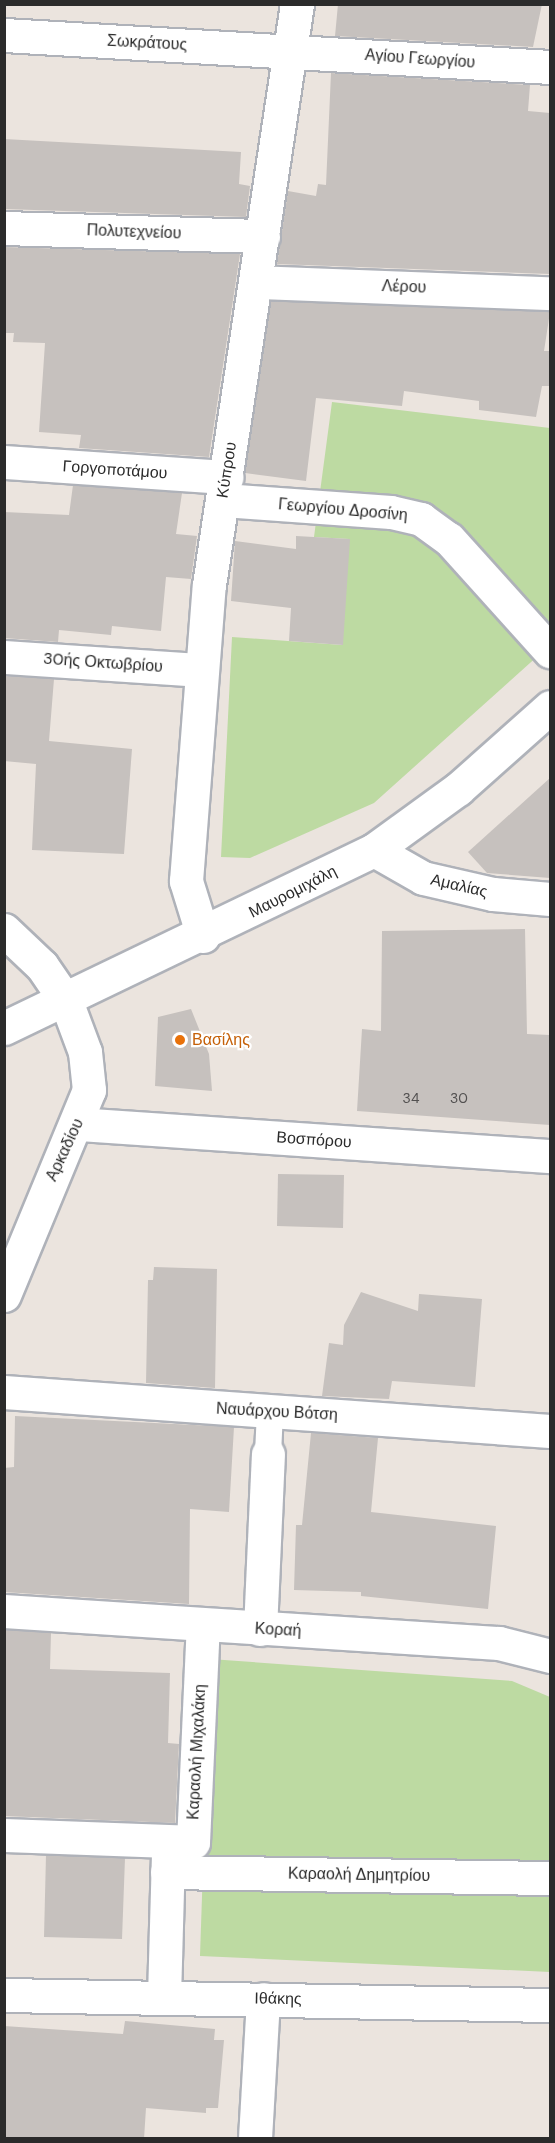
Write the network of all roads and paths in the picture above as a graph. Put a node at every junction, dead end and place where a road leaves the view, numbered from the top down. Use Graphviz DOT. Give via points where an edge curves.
graph roads {
  1 [pos="297,4"];
  2 [pos="4,35"];
  3 [pos="289,50"];
  4 [pos="550,67"];
  5 [pos="4,228"];
  6 [pos="263,236"];
  7 [pos="257,282"];
  8 [pos="550,293"];
  9 [pos="4,462"];
  10 [pos="224,489"];
  11 [pos="550,651"];
  12 [pos="4,657"];
  13 [pos="201,669"];
  14 [pos="550,707"];
  15 [pos="374,850"];
  16 [pos="550,899"];
  17 [pos="4,930"];
  18 [pos="202,936"];
  19 [pos="66,1001"];
  20 [pos="4,1028"];
  21 [pos="78,1124"];
  22 [pos="550,1156"];
  23 [pos="4,1295"];
  24 [pos="4,1392"];
  25 [pos="270,1412"];
  26 [pos="550,1431"];
  27 [pos="268,1454"];
  28 [pos="4,1611"];
  29 [pos="203,1625"];
  30 [pos="260,1629"];
  31 [pos="550,1656"];
  32 [pos="4,1835"];
  33 [pos="168,1857"];
  34 [pos="550,1878"];
  35 [pos="4,1995"];
  36 [pos="164,1997"];
  37 [pos="263,1999"];
  38 [pos="550,2006"];
  39 [pos="255,2139"];
  1 -- 3 [label="street, Κύπρου"];
  2 -- 3 [label="street, Σωκράτους"];
  3 -- 4 [label="street, Αγίου Γεωργίου"];
  3 -- 6 [label="street, Κύπρου"];
  5 -- 6 [label="street, Πολυτεχνείου"];
  6 -- 7 [label="street, Κύπρου"];
  7 -- 8 [label="street, Λέρου"];
  7 -- 10 [label="street, Κύπρου"];
  9 -- 10 [label="street, Γοργοποτάμου"];
  10 -- 11 [label="street, Γεωργίου Δροσίνη" via="421,519 449,539"];
  10 -- 13 [label="street, Κύπρου"];
  12 -- 13 [label="street, 30ής Οκτωβρίου"];
  13 -- 18 [label="street, Κύπρου" via="186,881"];
  14 -- 15 [label="street, Μαυρομιχάλη" via="459,789"];
  15 -- 16 [label="street, Αμαλίας" via="423,878 493,894"];
  15 -- 18 [label="street, Μαυρομιχάλη"];
  17 -- 19 [label="street, Αρκαδίου" via="42,966"];
  18 -- 19 [label="street, Μαυρομιχάλη"];
  19 -- 20 [label="street, Μαυρομιχάλη"];
  19 -- 21 [label="street, Αρκαδίου" via="90,1073"];
  21 -- 22 [label="street, Βοσπόρου"];
  21 -- 23 [label="street, Αρκαδίου"];
  24 -- 25 [label="street, Ναυάρχου Βότση"];
  25 -- 26 [label="street, Ναυάρχου Βότση"];
  25 -- 27 [label="lane"];
  27 -- 30 [label="street"];
  28 -- 29 [label="street, Κοραή"];
  29 -- 30 [label="street, Κοραή"];
  29 -- 33 [label="street, Καραολή Μιχαλάκη" via="193,1842"];
  30 -- 31 [label="street, Κοραή" via="499,1643"];
  32 -- 33 [label="street, Καραολή Δημητρίου"];
  33 -- 34 [label="street, Καραολή Δημητρίου"];
  33 -- 36 [label="street"];
  35 -- 36 [label="street, Ιθάκης"];
  36 -- 37 [label="street, Ιθάκης"];
  37 -- 38 [label="street, Ιθάκης"];
  37 -- 39 [label="street"];
}
